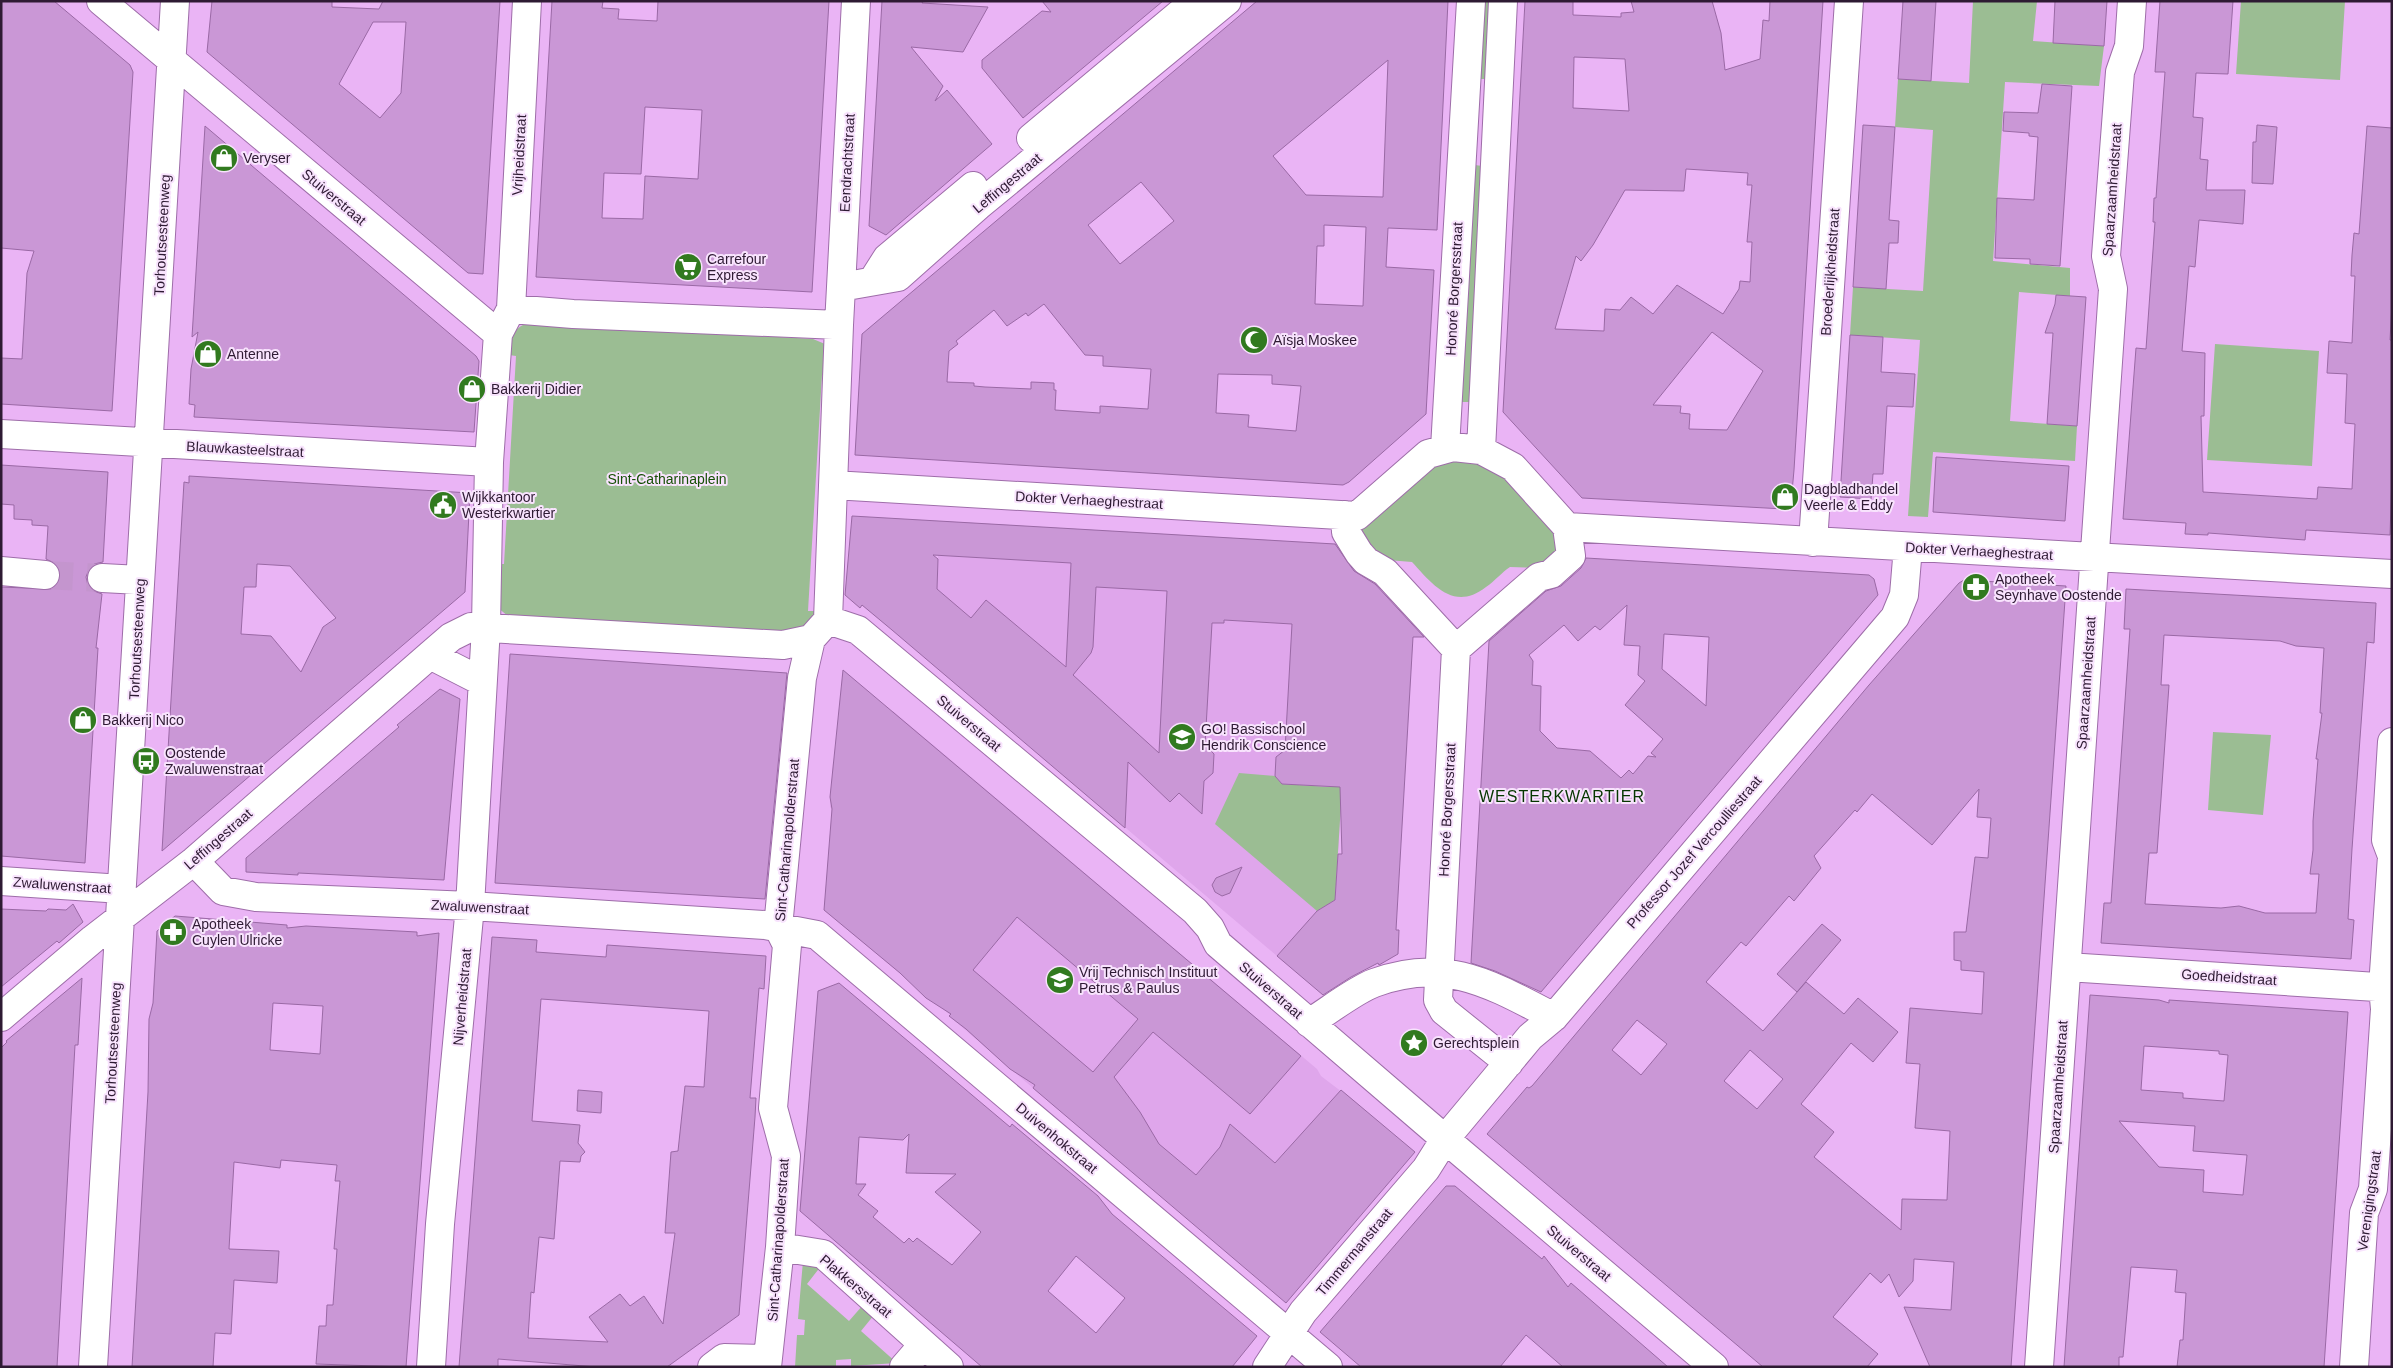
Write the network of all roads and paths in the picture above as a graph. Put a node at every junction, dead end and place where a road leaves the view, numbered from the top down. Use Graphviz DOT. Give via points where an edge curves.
graph roads {
  1 [pos="101,1"];
  2 [pos="175,1"];
  3 [pos="528,1"];
  4 [pos="856,1"];
  5 [pos="1195,1"];
  6 [pos="1227,1"];
  7 [pos="1470,1"];
  8 [pos="1503,1"];
  9 [pos="1849,1"];
  10 [pos="2132,1"];
  11 [pos="172,63"];
  12 [pos="1131,68"];
  13 [pos="1463,130"];
  14 [pos="1496,131"];
  15 [pos="841,287"];
  16 [pos="511,309"];
  17 [pos="839,325"];
  18 [pos="498,334"];
  19 [pos="1,434"];
  20 [pos="149,444"];
  21 [pos="1446,448"];
  22 [pos="1481,450"];
  23 [pos="489,462"];
  24 [pos="833,485"];
  25 [pos="1345,515"];
  26 [pos="1567,527"];
  27 [pos="1813,542"];
  28 [pos="1908,547"];
  29 [pos="2094,557"];
  30 [pos="1,571"];
  31 [pos="2392,574"];
  32 [pos="45,575"];
  33 [pos="102,578"];
  34 [pos="140,580"];
  35 [pos="486,627"];
  36 [pos="819,629"];
  37 [pos="1456,649"];
  38 [pos="430,655"];
  39 [pos="481,681"];
  40 [pos="2392,742"];
  41 [pos="2392,856"];
  42 [pos="194,861"];
  43 [pos="1,881"];
  44 [pos="122,889"];
  45 [pos="470,906"];
  46 [pos="120,919"];
  47 [pos="778,927"];
  48 [pos="2067,966"];
  49 [pos="1438,971"];
  50 [pos="2388,987"];
  51 [pos="1,1017"];
  52 [pos="1554,1017"];
  53 [pos="1309,1023"];
  54 [pos="1509,1063"];
  55 [pos="1445,1139"];
  56 [pos="780,1247"];
  57 [pos="1289,1335"];
  58 [pos="923,1345"];
  59 [pos="767,1363"];
  60 [pos="93,1367"];
  61 [pos="431,1367"];
  62 [pos="712,1367"];
  63 [pos="904,1367"];
  64 [pos="949,1367"];
  65 [pos="1267,1367"];
  66 [pos="1328,1367"];
  67 [pos="1714,1367"];
  68 [pos="2039,1367"];
  69 [pos="2354,1367"];
  1 -- 11 [label="street, Stuiverstraat"];
  2 -- 11 [label="street, Torhoutsesteenweg"];
  3 -- 16 [label="street, Vrijheidstraat"];
  4 -- 15 [label="street, Eendrachtstraat"];
  5 -- 12 [label="street, Leffingestraat"];
  6 -- 12 [label="street, Leffingestraat"];
  7 -- 13 [label="street, Honoré Borgersstraat"];
  8 -- 14 [label="street"];
  9 -- 27 [label="street, Broederlijkheidstraat"];
  10 -- 29 [label="street, Spaarzaamheidstraat" via="2129,46 2120,72 2106,256 2112,289"];
  11 -- 18 [label="street, Stuiverstraat"];
  11 -- 20 [label="street, Torhoutsesteenweg"];
  12 -- 15 [label="street, Leffingestraat" via="898,277"];
  13 -- 14 [label="street"];
  13 -- 21 [label="street, Honoré Borgersstraat"];
  14 -- 22 [label="street"];
  15 -- 17 [label="street, Eendrachtstraat"];
  16 -- 17 [label="street"];
  16 -- 18 [label="street"];
  17 -- 24 [label="street"];
  18 -- 23 [label="street"];
  19 -- 20 [label="street, Blauwkasteelstraat"];
  20 -- 23 [label="street, Blauwkasteelstraat"];
  20 -- 34 [label="street, Torhoutsesteenweg"];
  21 -- 22 [label="street"];
  21 -- 25 [label="street" via="1428,454 1357,516"];
  22 -- 26 [label="street" via="1513,467"];
  23 -- 35 [label="street"];
  24 -- 25 [label="street, Dokter Verhaeghestraat"];
  24 -- 36 [label="street"];
  25 -- 37 [label="street" via="1346,532 1366,561 1385,572"];
  26 -- 27 [label="street, Dokter Verhaeghestraat"];
  26 -- 37 [label="street" via="1571,556 1551,574 1539,577"];
  27 -- 28 [label="street, Dokter Verhaeghestraat"];
  28 -- 29 [label="street, Dokter Verhaeghestraat"];
  28 -- 52 [label="street, Professor Jozef Vercoulliestraat" via="1904,595 1895,617"];
  29 -- 31 [label="street, Dokter Verhaeghestraat"];
  29 -- 48 [label="street, Spaarzaamheidstraat"];
  30 -- 32 [label="street"];
  33 -- 34 [label="street"];
  34 -- 44 [label="street, Torhoutsesteenweg"];
  35 -- 36 [label="street" via="784,646"];
  35 -- 38 [label="street, Leffingestraat" via="471,627 451,637"];
  35 -- 39 [label="street, Nijverheidstraat"];
  36 -- 47 [label="street, Sint-Catharinapolderstraat" via="802,678"];
  36 -- 53 [label="street, Stuiverstraat" via="858,630 1187,905 1210,928 1218,944"];
  37 -- 49 [label="street, Honoré Borgersstraat"];
  38 -- 39 [label="street"];
  38 -- 42 [label="street, Leffingestraat"];
  39 -- 45 [label="street, Nijverheidstraat"];
  40 -- 41 [label="street, Verenigingstraat" via="2386,840"];
  41 -- 50 [label="street, Verenigingstraat"];
  42 -- 45 [label="street, Zwaluwenstraat" via="223,891 256,897"];
  42 -- 46 [label="street, Leffingestraat"];
  43 -- 44 [label="street, Zwaluwenstraat"];
  44 -- 46 [label="street, Torhoutsesteenweg"];
  45 -- 47 [label="street, Zwaluwenstraat"];
  45 -- 61 [label="street, Nijverheidstraat" via="440,1224"];
  46 -- 51 [label="street, Leffingestraat"];
  46 -- 60 [label="street, Torhoutsesteenweg"];
  47 -- 56 [label="street, Sint-Catharinapolderstraat" via="787,945 773,1108 786,1156"];
  47 -- 57 [label="street, Duivenhokstraat" via="817,935"];
  48 -- 50 [label="street, Goedheidstraat"];
  48 -- 68 [label="street, Spaarzaamheidstraat"];
  49 -- 52 [label="street" via="1485,982"];
  49 -- 53 [label="street" via="1373,983"];
  49 -- 54 [label="street" via="1438,1000 1444,1011"];
  50 -- 69 [label="street, Verenigingstraat" via="2374,1189 2364,1213"];
  52 -- 54 [label="street, Professor Jozef Vercoulliestraat"];
  53 -- 55 [label="street, Stuiverstraat"];
  54 -- 55 [label="street, Professor Jozef Vercoulliestraat"];
  55 -- 57 [label="street, Timmermanstraat" via="1426,1170 1303,1312"];
  55 -- 67 [label="street, Stuiverstraat"];
  56 -- 58 [label="street, Plakkersstraat" via="823,1254"];
  56 -- 59 [label="street, Sint-Catharinapolderstraat"];
  57 -- 65 [label="street, Timmermanstraat"];
  57 -- 66 [label="street, Duivenhokstraat"];
  58 -- 63 [label="street"];
  58 -- 64 [label="street, Plakkersstraat"];
  59 -- 62 [label="street" via="724,1358"];
}
